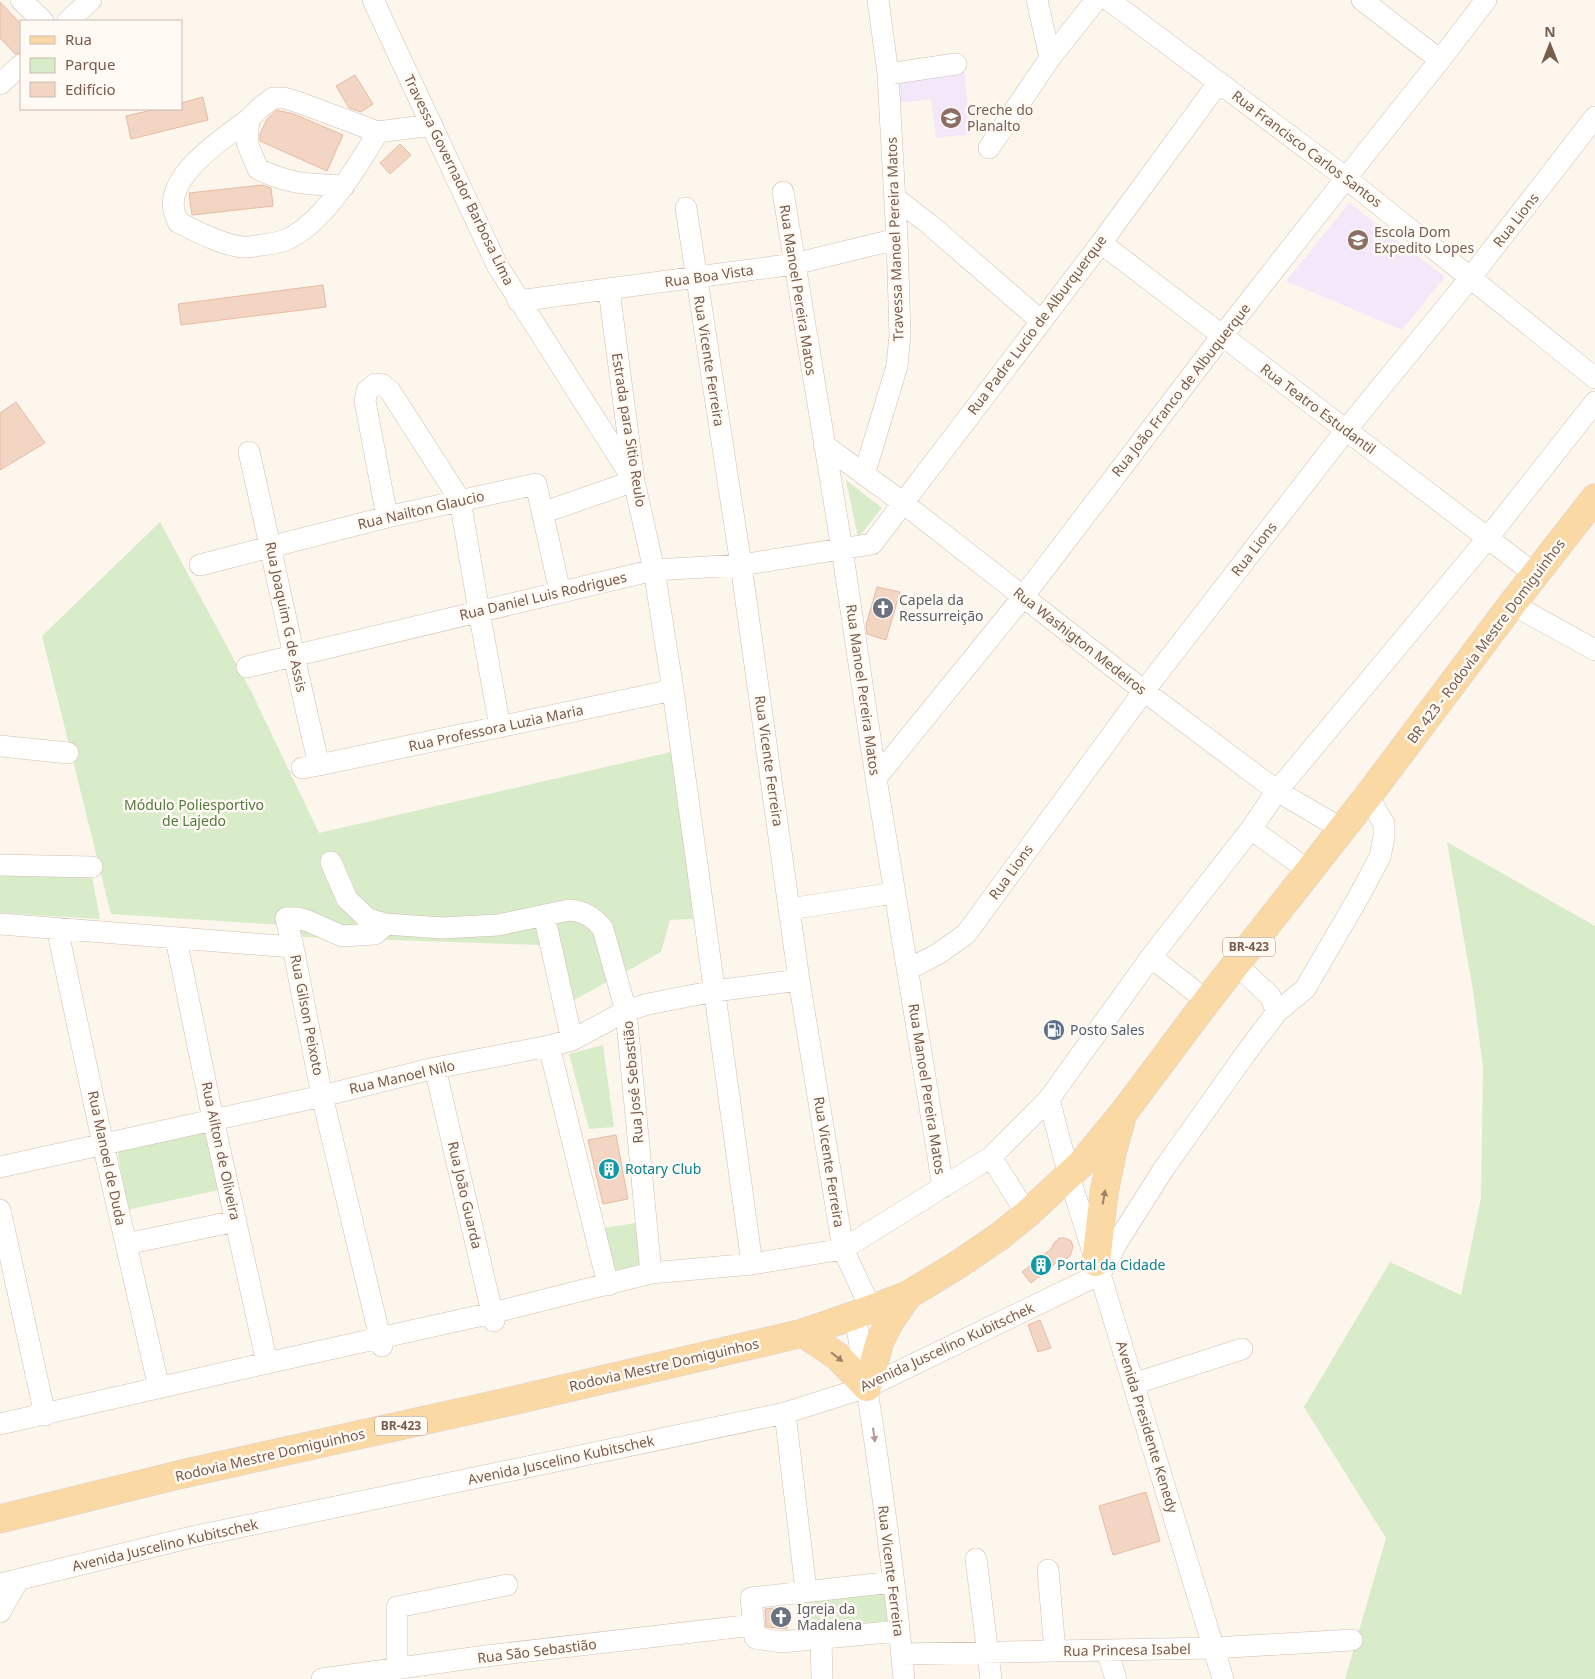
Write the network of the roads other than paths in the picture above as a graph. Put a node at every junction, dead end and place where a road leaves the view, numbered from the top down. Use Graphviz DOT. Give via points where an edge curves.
graph roads {
  1 [pos="21,0"];
  2 [pos="90,0"];
  3 [pos="372,0"];
  4 [pos="878,0"];
  5 [pos="1037,0"];
  6 [pos="1096,0"];
  7 [pos="1109,0"];
  8 [pos="1362,0"];
  9 [pos="1486,0"];
  10 [pos="42,20"];
  11 [pos="69,20"];
  12 [pos="1050,58"];
  13 [pos="1440,60"];
  14 [pos="956,64"];
  15 [pos="20,66"];
  16 [pos="888,74"];
  17 [pos="1219,82"];
  18 [pos="0,84"];
  19 [pos="1595,117"];
  20 [pos="249,119"];
  21 [pos="432,125"];
  22 [pos="378,132"];
  23 [pos="989,148"];
  24 [pos="1346,178"];
  25 [pos="344,186"];
  26 [pos="783,192"];
  27 [pos="895,198"];
  28 [pos="686,208"];
  29 [pos="897,239"];
  30 [pos="1101,243"];
  31 [pos="794,264"];
  32 [pos="1471,277"];
  33 [pos="696,278"];
  34 [pos="609,290"];
  35 [pos="518,301"];
  36 [pos="1041,321"];
  37 [pos="1222,336"];
  38 [pos="1595,378"];
  39 [pos="1595,402"];
  40 [pos="1346,430"];
  41 [pos="824,445"];
  42 [pos="249,452"];
  43 [pos="864,475"];
  44 [pos="634,481"];
  45 [pos="1595,498"];
  46 [pos="460,500"];
  47 [pos="902,502"];
  48 [pos="542,513"];
  49 [pos="387,517"];
  50 [pos="1488,539"];
  51 [pos="271,547"];
  52 [pos="842,549"];
  53 [pos="200,565"];
  54 [pos="741,565"];
  55 [pos="654,570"];
  56 [pos="1536,576"];
  57 [pos="560,592"];
  58 [pos="1023,597"];
  59 [pos="1512,604"];
  60 [pos="478,611"];
  61 [pos="1595,650"];
  62 [pos="293,656"];
  63 [pos="247,667"];
  64 [pos="673,690"];
  65 [pos="1144,691"];
  66 [pos="500,727"];
  67 [pos="0,746"];
  68 [pos="68,753"];
  69 [pos="310,766"];
  70 [pos="876,778"];
  71 [pos="1278,791"];
  72 [pos="1372,791"];
  73 [pos="1251,828"];
  74 [pos="1342,829"];
  75 [pos="332,862"];
  76 [pos="0,866"];
  77 [pos="92,867"];
  78 [pos="1309,871"];
  79 [pos="894,892"];
  80 [pos="789,909"];
  81 [pos="544,915"];
  82 [pos="0,924"];
  83 [pos="386,924"];
  84 [pos="57,928"];
  85 [pos="176,939"];
  86 [pos="293,948"];
  87 [pos="1151,957"];
  88 [pos="1236,964"];
  89 [pos="907,970"];
  90 [pos="799,980"];
  91 [pos="715,991"];
  92 [pos="1207,1000"];
  93 [pos="626,1011"];
  94 [pos="1277,1012"];
  95 [pos="572,1040"];
  96 [pos="549,1046"];
  97 [pos="435,1068"];
  98 [pos="322,1096"];
  99 [pos="1050,1099"];
  100 [pos="1124,1112"];
  101 [pos="213,1119"];
  102 [pos="103,1144"];
  103 [pos="991,1157"];
  104 [pos="0,1167"];
  105 [pos="1069,1176"];
  106 [pos="943,1187"];
  107 [pos="0,1210"];
  108 [pos="1027,1214"];
  109 [pos="236,1221"];
  110 [pos="126,1244"];
  111 [pos="843,1249"];
  112 [pos="752,1264"];
  113 [pos="1098,1268"];
  114 [pos="651,1273"];
  115 [pos="608,1285"];
  116 [pos="908,1295"];
  117 [pos="863,1312"];
  118 [pos="493,1317"];
  119 [pos="802,1333"];
  120 [pos="381,1342"];
  121 [pos="1242,1350"];
  122 [pos="267,1363"];
  123 [pos="1133,1384"];
  124 [pos="867,1387"];
  125 [pos="159,1388"];
  126 [pos="785,1413"];
  127 [pos="45,1415"];
  128 [pos="0,1424"];
  129 [pos="0,1519"];
  130 [pos="976,1559"];
  131 [pos="1048,1570"];
  132 [pos="9,1582"];
  133 [pos="893,1582"];
  134 [pos="507,1585"];
  135 [pos="806,1590"];
  136 [pos="0,1612"];
  137 [pos="753,1625"];
  138 [pos="899,1630"];
  139 [pos="821,1639"];
  140 [pos="1352,1640"];
  141 [pos="1213,1648"];
  142 [pos="1055,1651"];
  143 [pos="1107,1651"];
  144 [pos="989,1652"];
  145 [pos="902,1654"];
  146 [pos="396,1669"];
  147 [pos="322,1679"];
  148 [pos="822,1679"];
  149 [pos="904,1679"];
  150 [pos="991,1679"];
  151 [pos="1116,1679"];
  152 [pos="1223,1679"];
  1 -- 10 [label="street"];
  2 -- 11 [label="street"];
  3 -- 21 [label="street, Travessa Governador Barbosa Lima"];
  4 -- 16 [label="street, Travessa Manoel Pereira Matos"];
  5 -- 12 [label="street"];
  6 -- 12 [label="street"];
  7 -- 17 [label="street, Rua Francisco Carlos Santos"];
  8 -- 13 [label="street"];
  9 -- 13 [label="street, Rua João Franco de Albuquerque"];
  12 -- 23 [label="street"];
  13 -- 24 [label="street, Rua João Franco de Albuquerque"];
  14 -- 16 [label="street"];
  15 -- 18 [label="street"];
  16 -- 27 [label="street, Travessa Manoel Pereira Matos"];
  17 -- 24 [label="street, Rua Francisco Carlos Santos"];
  17 -- 30 [label="street, Rua Padre Lucio de Alburquerque"];
  19 -- 32 [label="street, Rua Lions"];
  20 -- 22 [label="street" via="273,98 284,98"];
  20 -- 25 [label="street" via="247,143 258,169 297,184"];
  20 -- 25 [label="street" via="192,165 174,196 178,222 206,236 243,247 286,240 314,220"];
  21 -- 22 [label="street"];
  21 -- 35 [label="street, Travessa Governador Barbosa Lima" via="497,265"];
  22 -- 25 [label="street"];
  24 -- 32 [label="street, Rua Francisco Carlos Santos"];
  24 -- 37 [label="street, Rua João Franco de Albuquerque"];
  26 -- 31 [label="street, Rua Manoel Pereira Matos"];
  27 -- 29 [label="street, Travessa Manoel Pereira Matos"];
  27 -- 36 [label="street"];
  28 -- 33 [label="street, Rua Vicente Ferreira"];
  29 -- 31 [label="street, Rua Boa Vista"];
  29 -- 43 [label="street, Travessa Manoel Pereira Matos" via="900,334 897,366"];
  30 -- 36 [label="street, Rua Padre Lucio de Alburquerque"];
  30 -- 37 [label="street, Rua Teatro Estudantil"];
  31 -- 33 [label="street, Rua Boa Vista"];
  31 -- 41 [label="street, Rua Manoel Pereira Matos"];
  32 -- 38 [label="street, Rua Francisco Carlos Santos"];
  32 -- 40 [label="street, Rua Lions"];
  33 -- 34 [label="street, Rua Boa Vista"];
  33 -- 54 [label="street, Rua Vicente Ferreira"];
  34 -- 35 [label="street, Rua Boa Vista"];
  34 -- 44 [label="street, Estrada para Sitio Reulo"];
  35 -- 44 [label="street, Travessa Governador Barbosa Lima"];
  36 -- 47 [label="street, Rua Padre Lucio de Alburquerque"];
  37 -- 40 [label="street, Rua Teatro Estudantil"];
  37 -- 58 [label="street, Rua João Franco de Albuquerque"];
  39 -- 50 [label="street"];
  40 -- 50 [label="street, Rua Teatro Estudantil"];
  40 -- 65 [label="street, Rua Lions"];
  41 -- 43 [label="street, Rua Washigton Medeiros"];
  41 -- 52 [label="street, Rua Manoel Pereira Matos"];
  42 -- 51 [label="street, Rua Joaquim G de Assis"];
  43 -- 47 [label="street, Rua Washigton Medeiros"];
  44 -- 48 [label="street"];
  44 -- 55 [label="street, Estrada para Sitio Reulo"];
  45 -- 56 [label="main road, BR 423 - Rodovia Mestre Domiguinhos / BR-423"];
  46 -- 48 [label="street, Rua Nailton Glaucio" via="536,484"];
  46 -- 49 [label="street, Rua Nailton Glaucio"];
  46 -- 49 [label="street" via="390,391 375,384 367,390 365,401"];
  46 -- 60 [label="street"];
  47 -- 52 [label="street, Rua Padre Lucio de Alburquerque" via="872,544"];
  47 -- 58 [label="street, Rua Washigton Medeiros"];
  48 -- 57 [label="street, Rua Nailton Glaucio"];
  49 -- 51 [label="street, Rua Nailton Glaucio"];
  50 -- 56 [label="street, Rua Teatro Estudantil"];
  50 -- 71 [label="street"];
  51 -- 53 [label="street, Rua Nailton Glaucio"];
  51 -- 62 [label="street, Rua Joaquim G de Assis"];
  52 -- 54 [label="street, Rua Daniel Luis Rodrigues"];
  52 -- 70 [label="street, Rua Manoel Pereira Matos"];
  54 -- 55 [label="street, Rua Daniel Luis Rodrigues"];
  54 -- 80 [label="street, Rua Vicente Ferreira"];
  55 -- 57 [label="street, Rua Daniel Luis Rodrigues"];
  55 -- 64 [label="street"];
  56 -- 59 [label="main road, BR 423 - Rodovia Mestre Domiguinhos / BR-423"];
  57 -- 60 [label="street, Rua Daniel Luis Rodrigues"];
  58 -- 65 [label="street, Rua Washigton Medeiros"];
  58 -- 70 [label="street, Rua João Franco de Albuquerque"];
  59 -- 61 [label="street"];
  59 -- 72 [label="main road, BR 423 - Rodovia Mestre Domiguinhos / BR-423"];
  60 -- 62 [label="street, Rua Daniel Luis Rodrigues"];
  60 -- 66 [label="street"];
  62 -- 63 [label="street, Rua Daniel Luis Rodrigues"];
  62 -- 69 [label="street, Rua Joaquim G de Assis"];
  64 -- 66 [label="street, Rua Professora Luzia Maria"];
  64 -- 91 [label="street"];
  65 -- 71 [label="street, Rua Washigton Medeiros"];
  65 -- 89 [label="street, Rua Lions" via="966,934"];
  66 -- 69 [label="street, Rua Professora Luzia Maria"];
  67 -- 68 [label="street"];
  70 -- 79 [label="street, Rua Manoel Pereira Matos"];
  71 -- 73 [label="street"];
  71 -- 74 [label="street, Rua Washigton Medeiros"];
  72 -- 74 [label="main road, BR-423"];
  72 -- 94 [label="street" via="1384,824 1380,857 1305,989"];
  73 -- 78 [label="street"];
  73 -- 87 [label="street"];
  74 -- 78 [label="main road, BR-423"];
  75 -- 83 [label="street" via="347,899 368,919"];
  76 -- 77 [label="street"];
  78 -- 88 [label="main road, BR-423"];
  79 -- 80 [label="street"];
  79 -- 89 [label="street, Rua Manoel Pereira Matos"];
  80 -- 90 [label="street, Rua Vicente Ferreira"];
  81 -- 83 [label="street, Rua José Sebastião" via="498,925 442,928"];
  81 -- 93 [label="street, Rua José Sebastião" via="580,911 598,922 603,929"];
  81 -- 95 [label="street"];
  82 -- 84 [label="street, Rua Gilson Peixoto"];
  83 -- 86 [label="street" via="376,934 342,936 308,921 286,918"];
  84 -- 85 [label="street, Rua Gilson Peixoto"];
  84 -- 102 [label="street, Rua Manoel de Duda"];
  85 -- 86 [label="street, Rua Gilson Peixoto"];
  85 -- 101 [label="street, Rua Ailton de Oliveira"];
  86 -- 98 [label="street, Rua Gilson Peixoto"];
  87 -- 92 [label="street"];
  87 -- 99 [label="street"];
  88 -- 92 [label="main road, BR-423"];
  88 -- 94 [label="street" via="1270,996"];
  89 -- 106 [label="street, Rua Manoel Pereira Matos"];
  90 -- 91 [label="street, Rua Manoel Nilo"];
  90 -- 111 [label="street, Rua Vicente Ferreira"];
  91 -- 93 [label="street, Rua Manoel Nilo"];
  91 -- 112 [label="street"];
  92 -- 100 [label="main road, BR-423"];
  93 -- 95 [label="street, Rua Manoel Nilo"];
  93 -- 114 [label="street, Rua José Sebastião"];
  94 -- 113 [label="street" via="1163,1170"];
  95 -- 96 [label="street, Rua Manoel Nilo"];
  96 -- 97 [label="street, Rua Manoel Nilo"];
  96 -- 115 [label="street"];
  97 -- 98 [label="street, Rua Manoel Nilo"];
  97 -- 118 [label="street, Rua João Guarda"];
  98 -- 101 [label="street, Rua Manoel Nilo"];
  98 -- 120 [label="street, Rua Gilson Peixoto"];
  99 -- 103 [label="street"];
  99 -- 105 [label="street, Avenida Presidente Kenedy"];
  100 -- 105 [label="main road, BR-423"];
  113 -- 100 [label="main road, one-way" via="1104,1193"];
  101 -- 102 [label="street, Rua Manoel Nilo"];
  101 -- 109 [label="street, Rua Ailton de Oliveira"];
  102 -- 104 [label="street, Rua Manoel Nilo"];
  102 -- 110 [label="street, Rua Manoel de Duda"];
  103 -- 106 [label="street"];
  103 -- 108 [label="street"];
  105 -- 108 [label="main road, BR-423"];
  105 -- 113 [label="street, Avenida Presidente Kenedy"];
  106 -- 111 [label="street"];
  107 -- 127 [label="street"];
  108 -- 116 [label="main road, BR-423" via="1000,1236"];
  109 -- 110 [label="street"];
  109 -- 122 [label="street, Rua Ailton de Oliveira"];
  110 -- 125 [label="street, Rua Manoel de Duda"];
  111 -- 112 [label="street"];
  111 -- 117 [label="street, Rua Vicente Ferreira"];
  112 -- 114 [label="street"];
  113 -- 123 [label="street, Avenida Presidente Kenedy"];
  113 -- 124 [label="street, Avenida Juscelino Kubitschek"];
  114 -- 115 [label="street"];
  115 -- 118 [label="street"];
  116 -- 117 [label="main road, BR-423"];
  116 -- 124 [label="main road" via="889,1322 880,1342"];
  117 -- 119 [label="main road, BR-423"];
  117 -- 124 [label="street, Rua Vicente Ferreira"];
  118 -- 120 [label="street"];
  119 -- 124 [label="main road, one-way" via="837,1356"];
  119 -- 129 [label="main road, Rodovia Mestre Domiguinhos / BR-423" via="178,1475"];
  120 -- 122 [label="street"];
  121 -- 123 [label="street"];
  122 -- 125 [label="street"];
  123 -- 141 [label="street, Avenida Presidente Kenedy"];
  124 -- 126 [label="street, Avenida Juscelino Kubitschek"];
  124 -- 133 [label="street, Rua Vicente Ferreira, one-way"];
  125 -- 127 [label="street"];
  126 -- 132 [label="street, Avenida Juscelino Kubitschek" via="192,1537"];
  126 -- 135 [label="street"];
  127 -- 128 [label="street"];
  130 -- 144 [label="street"];
  131 -- 142 [label="street"];
  132 -- 136 [label="street"];
  133 -- 135 [label="street"];
  133 -- 138 [label="street, Rua Vicente Ferreira"];
  134 -- 146 [label="street" via="396,1607"];
  135 -- 137 [label="street" via="751,1598"];
  137 -- 139 [label="street" via="755,1638 781,1642"];
  137 -- 146 [label="street, Rua São Sebastião"];
  138 -- 139 [label="street"];
  138 -- 145 [label="street, Rua Vicente Ferreira"];
  139 -- 148 [label="street"];
  140 -- 141 [label="street, Rua Princesa Isabel"];
  141 -- 143 [label="street, Rua Princesa Isabel"];
  141 -- 152 [label="street, Avenida Presidente Kenedy"];
  142 -- 143 [label="street, Rua Princesa Isabel"];
  142 -- 144 [label="street, Rua Princesa Isabel"];
  143 -- 151 [label="street"];
  144 -- 145 [label="street, Rua Princesa Isabel"];
  144 -- 150 [label="street"];
  145 -- 149 [label="street, Rua Vicente Ferreira"];
  146 -- 147 [label="street, Rua São Sebastião"];
}
